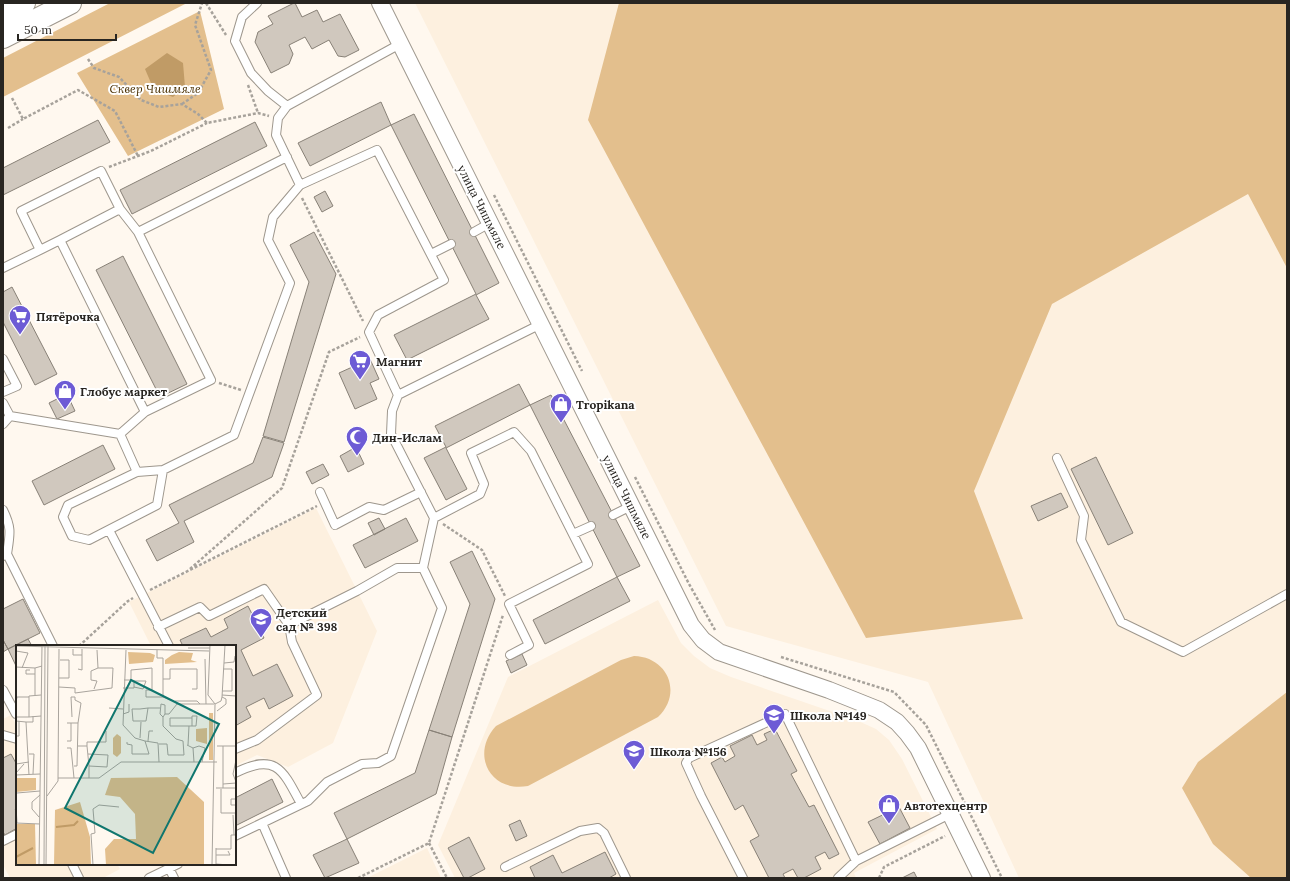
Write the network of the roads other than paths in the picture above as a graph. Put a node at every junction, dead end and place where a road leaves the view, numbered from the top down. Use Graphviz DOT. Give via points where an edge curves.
graph roads {
  1 [pos="24,3"];
  2 [pos="70,3"];
  3 [pos="257,3"];
  4 [pos="380,3"];
  5 [pos="3,14"];
  6 [pos="3,37"];
  7 [pos="400,44"];
  8 [pos="287,106"];
  9 [pos="287,157"];
  10 [pos="299,187"];
  11 [pos="120,209"];
  12 [pos="490,224"];
  13 [pos="138,232"];
  14 [pos="474,232"];
  15 [pos="60,240"];
  16 [pos="451,244"];
  17 [pos="40,250"];
  18 [pos="431,254"];
  19 [pos="3,268"];
  20 [pos="541,324"];
  21 [pos="3,360"];
  22 [pos="3,392"];
  23 [pos="398,395"];
  24 [pos="3,403"];
  25 [pos="144,412"];
  26 [pos="10,416"];
  27 [pos="3,424"];
  28 [pos="120,434"];
  29 [pos="1057,458"];
  30 [pos="163,470"];
  31 [pos="137,472"];
  32 [pos="320,492"];
  33 [pos="421,492"];
  34 [pos="632,506"];
  35 [pos="3,510"];
  36 [pos="613,515"];
  37 [pos="434,518"];
  38 [pos="591,526"];
  39 [pos="109,530"];
  40 [pos="573,534"];
  41 [pos="5,555"];
  42 [pos="423,568"];
  43 [pos="1287,594"];
  44 [pos="289,625"];
  45 [pos="158,627"];
  46 [pos="52,645"];
  47 [pos="168,645"];
  48 [pos="510,655"];
  49 [pos="3,690"];
  50 [pos="16,714"];
  51 [pos="3,735"];
  52 [pos="16,740"];
  53 [pos="236,749"];
  54 [pos="236,773"];
  55 [pos="301,804"];
  56 [pos="950,814"];
  57 [pos="262,823"];
  58 [pos="16,834"];
  59 [pos="236,836"];
  60 [pos="3,841"];
  61 [pos="856,861"];
  62 [pos="72,865"];
  63 [pos="176,865"];
  64 [pos="505,867"];
  65 [pos="169,868"];
  66 [pos="79,878"];
  67 [pos="149,878"];
  68 [pos="174,878"];
  69 [pos="286,878"];
  70 [pos="626,878"];
  71 [pos="744,878"];
  72 [pos="838,878"];
  73 [pos="982,878"];
  1 -- 5 [label="main road"];
  2 -- 6 [label="main road"];
  3 -- 8 [label="lane" via="242,17 235,41 251,74"];
  4 -- 7 [label="street, улица Чишмяле"];
  7 -- 8 [label="lane"];
  7 -- 12 [label="street, улица Чишмяле"];
  8 -- 9 [label="lane" via="278,118 276,135"];
  9 -- 10 [label="lane"];
  9 -- 13 [label="lane"];
  10 -- 18 [label="lane" via="377,150"];
  10 -- 30 [label="lane" via="273,217 268,240 290,283 234,435"];
  11 -- 13 [label="lane"];
  11 -- 15 [label="lane"];
  11 -- 17 [label="lane" via="101,170 21,211"];
  12 -- 14 [label="lane"];
  12 -- 20 [label="street, улица Чишмяле"];
  13 -- 25 [label="lane" via="211,380"];
  15 -- 17 [label="lane"];
  15 -- 25 [label="lane"];
  16 -- 18 [label="lane"];
  17 -- 19 [label="lane"];
  18 -- 23 [label="lane" via="444,280 378,315 369,332"];
  20 -- 23 [label="lane"];
  20 -- 34 [label="street, улица Чишмяле"];
  21 -- 22 [label="lane" via="17,386"];
  23 -- 33 [label="lane" via="392,411 391,434"];
  24 -- 26 [label="lane"];
  25 -- 28 [label="lane"];
  26 -- 27 [label="lane"];
  26 -- 28 [label="lane"];
  28 -- 31 [label="lane"];
  29 -- 43 [label="lane" via="1084,516 1081,540 1121,622 1183,652"];
  30 -- 31 [label="lane"];
  30 -- 39 [label="lane" via="157,505"];
  31 -- 39 [label="lane" via="68,505 63,517 72,536 89,540"];
  32 -- 33 [label="lane" via="335,525 370,507 384,510"];
  33 -- 37 [label="lane"];
  34 -- 36 [label="lane"];
  34 -- 56 [label="street, улица Чишмяле" via="691,625 703,640 719,652 836,693 879,710 897,722 918,748"];
  35 -- 41 [label="lane" via="9,522 10,536"];
  37 -- 40 [label="lane" via="480,494 484,484 471,453 514,432 531,451"];
  37 -- 42 [label="lane"];
  38 -- 40 [label="lane"];
  39 -- 45 [label="lane"];
  40 -- 48 [label="lane" via="588,564 509,604 529,645"];
  41 -- 46 [label="lane"];
  42 -- 44 [label="lane" via="397,568"];
  42 -- 55 [label="lane" via="442,608 392,756 378,763 362,764 327,782 308,801"];
  44 -- 45 [label="lane" via="264,589 209,616 200,607"];
  44 -- 53 [label="lane" via="292,642 318,695 257,740"];
  45 -- 47 [label="lane"];
  49 -- 50 [label="lane"];
  51 -- 52 [label="lane"];
  54 -- 55 [label="lane" via="263,763 278,769 285,775"];
  55 -- 57 [label="lane"];
  56 -- 61 [label="lane"];
  56 -- 73 [label="street, улица Чишмяле"];
  57 -- 59 [label="lane"];
  57 -- 69 [label="lane"];
  58 -- 60 [label="lane"];
  61 -- 71 [label="lane" via="785,714 689,758 686,762"];
  61 -- 72 [label="lane"];
  62 -- 66 [label="lane"];
  63 -- 65 [label="lane"];
  64 -- 70 [label="lane" via="580,831 598,828 604,833"];
  65 -- 67 [label="lane"];
  65 -- 68 [label="lane"];
}
